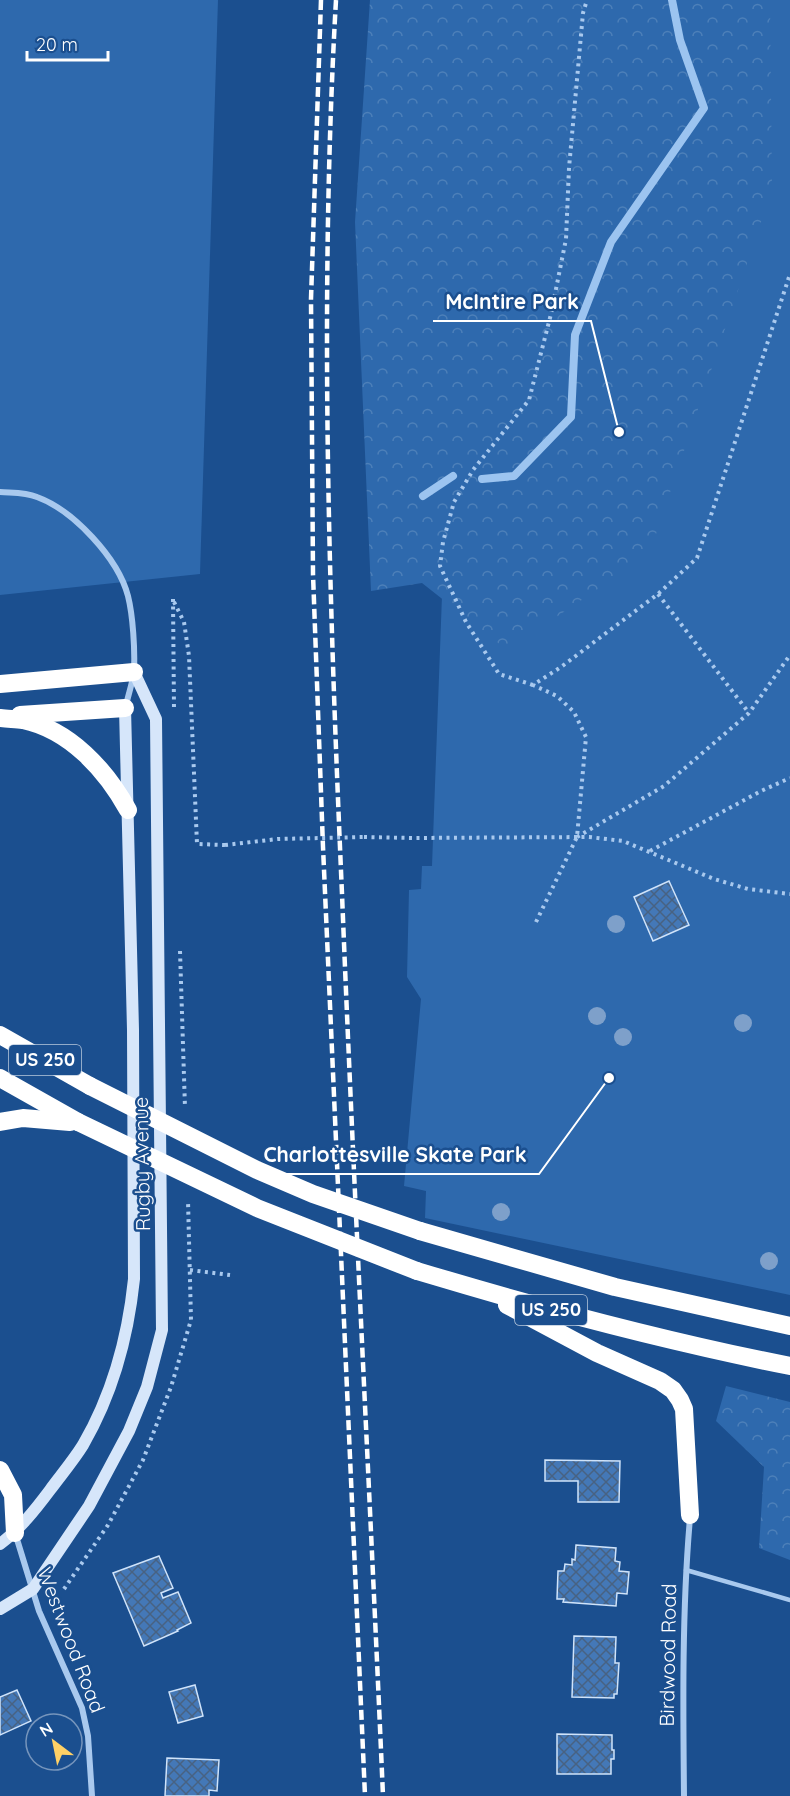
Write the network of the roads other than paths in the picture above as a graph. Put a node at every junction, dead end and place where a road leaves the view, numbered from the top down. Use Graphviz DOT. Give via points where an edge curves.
graph roads {
  1 [pos="0,492"];
  2 [pos="134,672"];
  3 [pos="0,684"];
  4 [pos="125,708"];
  5 [pos="0,717"];
  6 [pos="128,810"];
  7 [pos="0,1035"];
  8 [pos="0,1078"];
  9 [pos="0,1122"];
  10 [pos="78,1122"];
  11 [pos="479,1290"];
  12 [pos="790,1326"];
  13 [pos="790,1366"];
  14 [pos="0,1470"];
  15 [pos="690,1515"];
  16 [pos="8,1528"];
  17 [pos="0,1544"];
  18 [pos="685,1570"];
  19 [pos="33,1590"];
  20 [pos="790,1600"];
  21 [pos="0,1608"];
  22 [pos="92,1796"];
  23 [pos="684,1796"];
  1 -- 2 [label="street" via="35,496 51,503 75,520 117,569 128,596"];
  2 -- 3 [label="highway"];
  2 -- 4 [label="street"];
  2 -- 19 [label="street, Rugby Avenue" via="156,719 162,1330 147,1387 129,1431 89,1506"];
  4 -- 5 [label="highway"];
  4 -- 6 [label="street, Rugby Avenue"];
  5 -- 6 [label="highway" via="52,731 78,748 103,772"];
  6 -- 16 [label="street, Rugby Avenue" via="133,1030 132,1299 120,1356 104,1402 82,1446 70,1464"];
  7 -- 12 [label="highway, US 250, bridge" via="90,1086 313,1194 532,1265"];
  8 -- 10 [label="highway, US 250"];
  9 -- 10 [label="highway" via="23,1118"];
  10 -- 11 [label="highway, US 250, bridge" via="257,1208"];
  11 -- 13 [label="highway, US 250" via="687,1344"];
  11 -- 15 [label="highway" via="673,1390 684,1409"];
  14 -- 16 [label="highway" via="13,1495"];
  15 -- 18 [label="street, Birdwood Road"];
  16 -- 17 [label="street, Rugby Avenue"];
  16 -- 19 [label="street, Westwood Road"];
  18 -- 20 [label="lane"];
  18 -- 23 [label="street, Birdwood Road"];
  19 -- 21 [label="street, Rugby Avenue"];
  19 -- 22 [label="street, Westwood Road" via="82,1708"];
}
